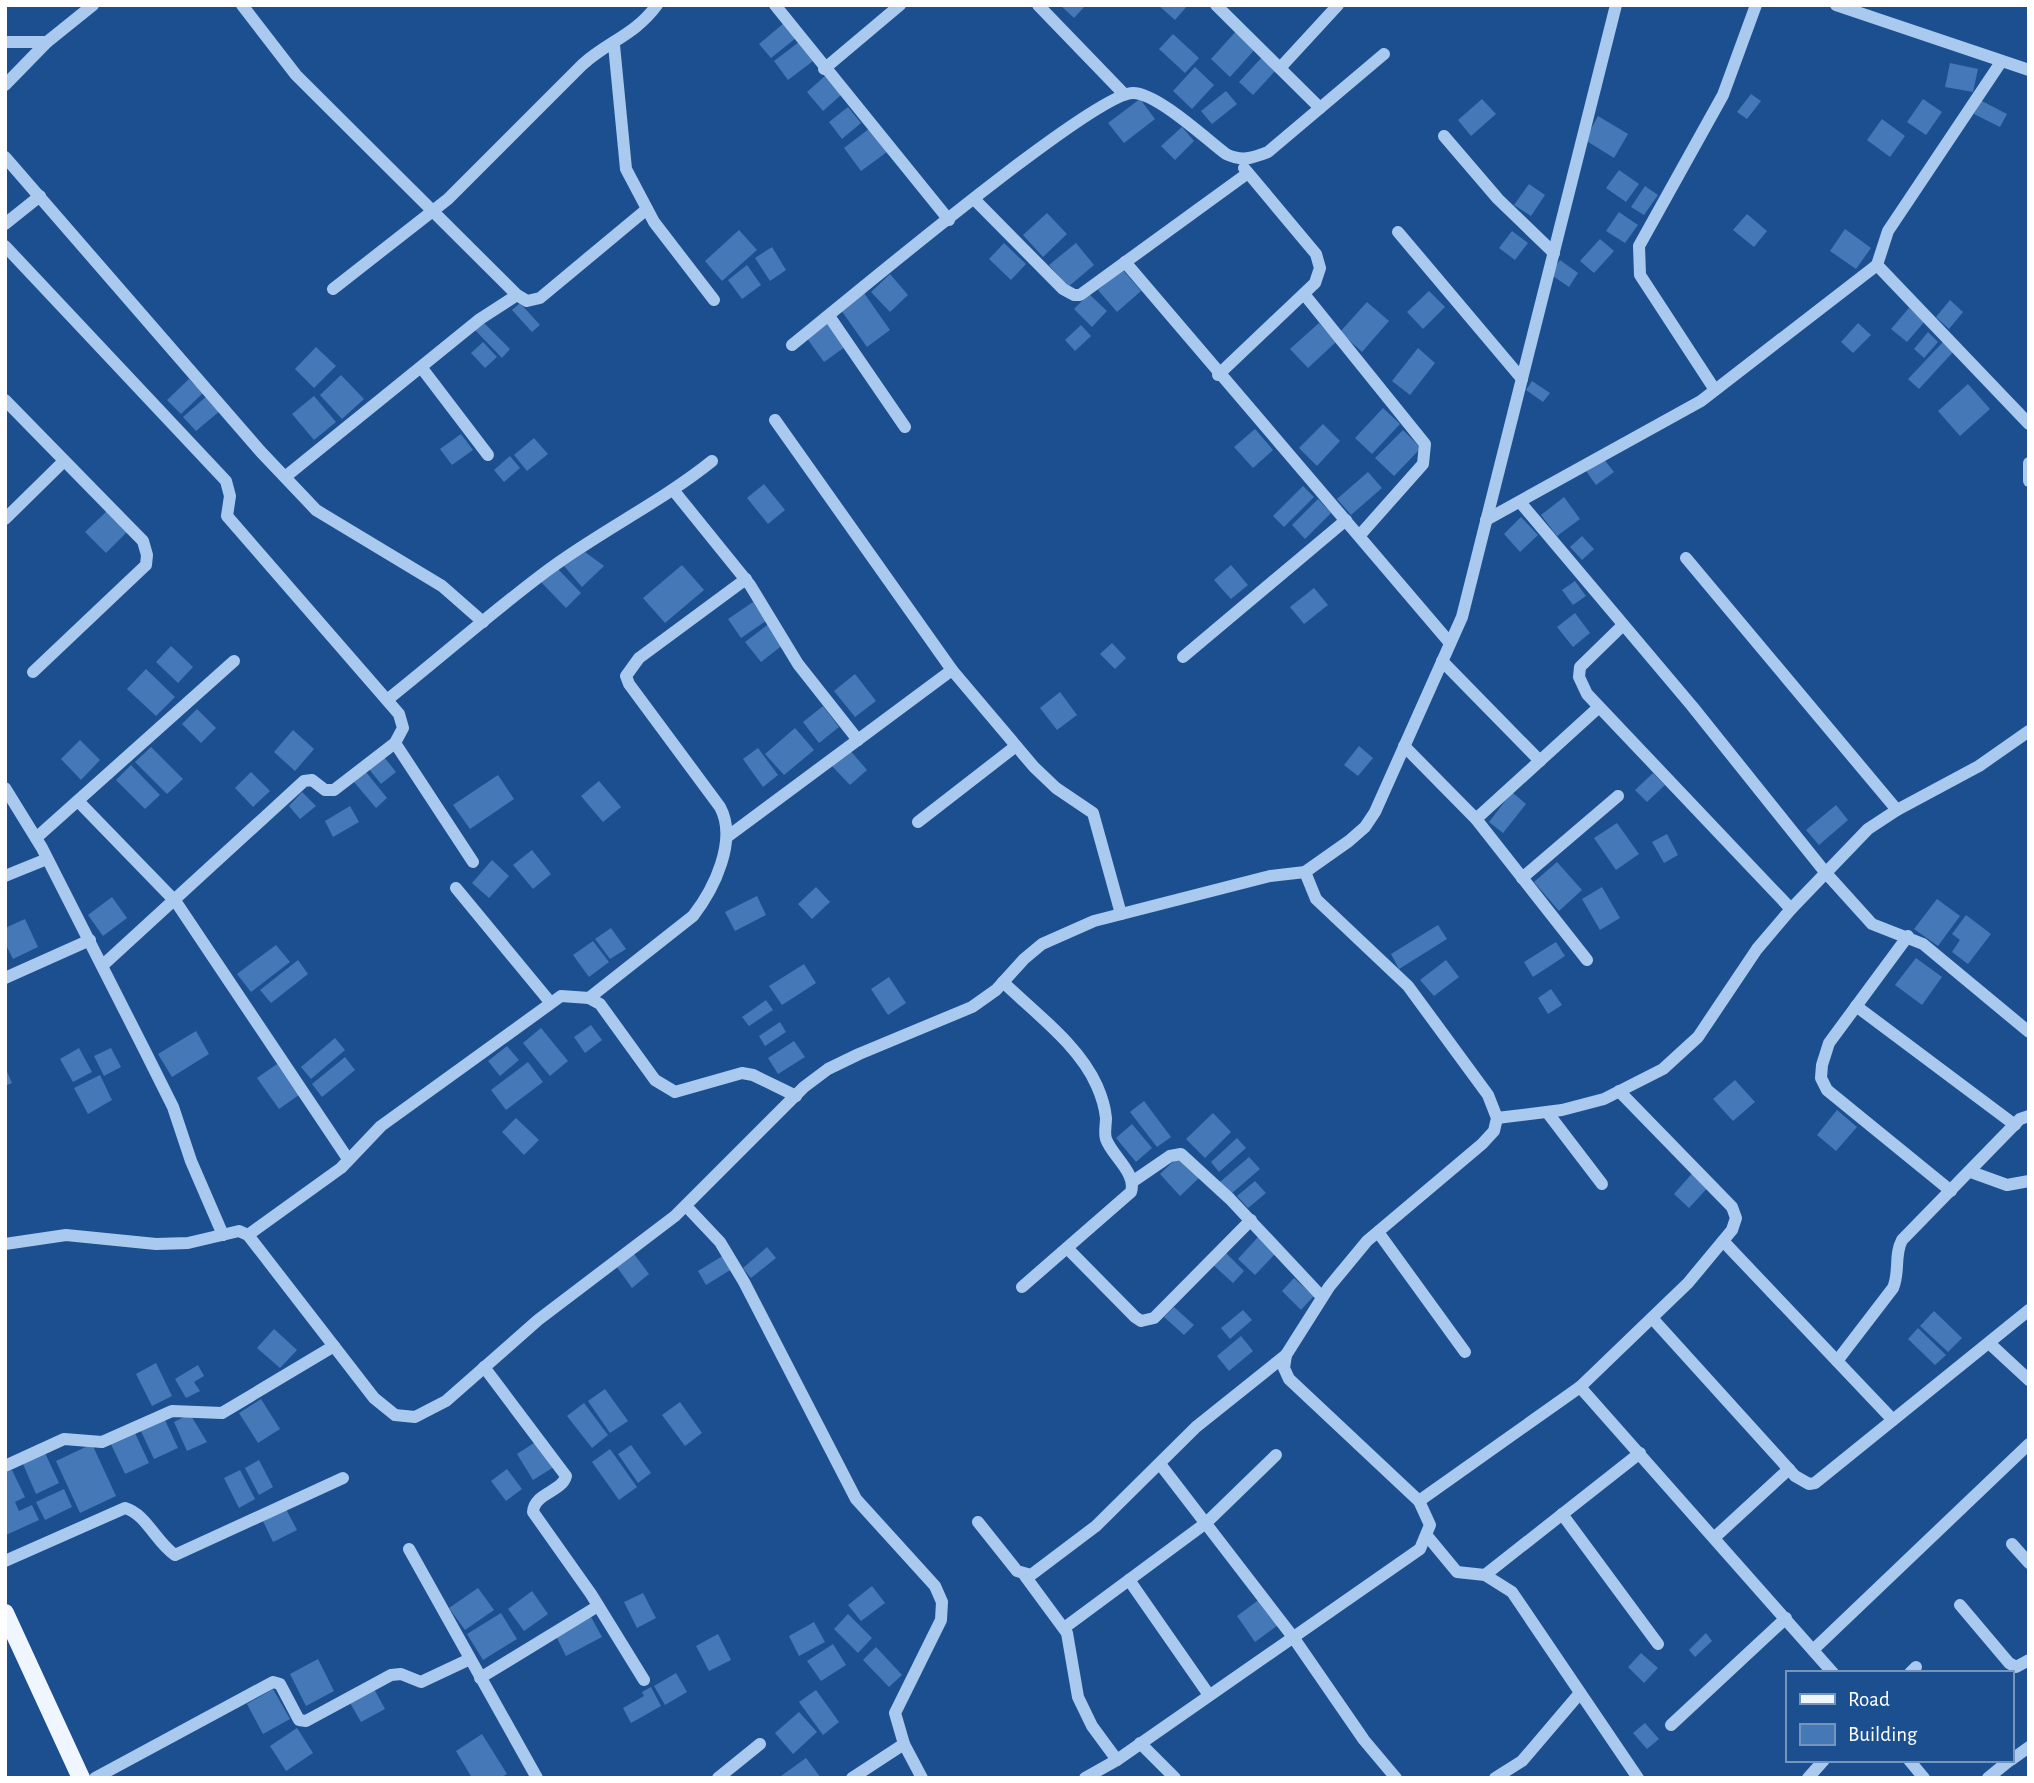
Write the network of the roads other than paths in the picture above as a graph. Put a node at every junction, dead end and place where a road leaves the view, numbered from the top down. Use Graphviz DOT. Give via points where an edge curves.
graph roads {
  1 [pos="93,5"];
  2 [pos="242,5"];
  3 [pos="657,5"];
  4 [pos="775,5"];
  5 [pos="900,5"];
  6 [pos="1038,5"];
  7 [pos="1216,5"];
  8 [pos="1338,5"];
  9 [pos="1616,5"];
  10 [pos="1756,5"];
  11 [pos="1836,5"];
  12 [pos="5,42"];
  13 [pos="47,42"];
  14 [pos="614,45"];
  15 [pos="1384,54"];
  16 [pos="2001,62"];
  17 [pos="1280,68"];
  18 [pos="824,69"];
  19 [pos="2029,70"];
  20 [pos="5,85"];
  21 [pos="1123,93"];
  22 [pos="1320,108"];
  23 [pos="1444,136"];
  24 [pos="5,157"];
  25 [pos="1237,159"];
  26 [pos="1248,173"];
  27 [pos="40,196"];
  28 [pos="975,200"];
  29 [pos="647,209"];
  30 [pos="433,211"];
  31 [pos="949,220"];
  32 [pos="5,225"];
  33 [pos="1398,232"];
  34 [pos="5,246"];
  35 [pos="1554,253"];
  36 [pos="1125,262"];
  37 [pos="1877,264"];
  38 [pos="333,289"];
  39 [pos="1304,294"];
  40 [pos="517,295"];
  41 [pos="714,300"];
  42 [pos="829,316"];
  43 [pos="792,345"];
  44 [pos="421,367"];
  45 [pos="1218,375"];
  46 [pos="1522,379"];
  47 [pos="1714,390"];
  48 [pos="5,400"];
  49 [pos="775,420"];
  50 [pos="2029,424"];
  51 [pos="905,427"];
  52 [pos="488,455"];
  53 [pos="64,461"];
  54 [pos="712,461"];
  55 [pos="2029,463"];
  56 [pos="285,477"];
  57 [pos="2029,481"];
  58 [pos="674,491"];
  59 [pos="1520,502"];
  60 [pos="5,519"];
  61 [pos="1346,520"];
  62 [pos="1486,520"];
  63 [pos="1360,535"];
  64 [pos="1686,558"];
  65 [pos="746,579"];
  66 [pos="483,622"];
  67 [pos="1623,625"];
  68 [pos="1450,643"];
  69 [pos="1183,657"];
  70 [pos="234,661"];
  71 [pos="1442,662"];
  72 [pos="952,670"];
  73 [pos="33,671"];
  74 [pos="387,700"];
  75 [pos="1600,707"];
  76 [pos="2029,731"];
  77 [pos="858,740"];
  78 [pos="395,743"];
  79 [pos="1016,746"];
  80 [pos="1404,746"];
  81 [pos="1540,761"];
  82 [pos="5,788"];
  83 [pos="1618,796"];
  84 [pos="78,801"];
  85 [pos="1897,810"];
  86 [pos="1476,820"];
  87 [pos="918,822"];
  88 [pos="727,837"];
  89 [pos="36,838"];
  90 [pos="47,859"];
  91 [pos="473,862"];
  92 [pos="1305,872"];
  93 [pos="1825,872"];
  94 [pos="5,876"];
  95 [pos="1522,878"];
  96 [pos="456,888"];
  97 [pos="176,902"];
  98 [pos="1791,909"];
  99 [pos="1121,914"];
  100 [pos="1908,936"];
  101 [pos="90,940"];
  102 [pos="1587,960"];
  103 [pos="103,965"];
  104 [pos="5,978"];
  105 [pos="1003,982"];
  106 [pos="589,998"];
  107 [pos="550,1002"];
  108 [pos="1857,1006"];
  109 [pos="2029,1031"];
  110 [pos="1619,1091"];
  111 [pos="796,1096"];
  112 [pos="1547,1112"];
  113 [pos="2029,1116"];
  114 [pos="1497,1118"];
  115 [pos="2014,1125"];
  116 [pos="348,1159"];
  117 [pos="1970,1172"];
  118 [pos="2029,1181"];
  119 [pos="1132,1182"];
  120 [pos="1602,1184"];
  121 [pos="1951,1191"];
  122 [pos="686,1206"];
  123 [pos="1251,1220"];
  124 [pos="1378,1232"];
  125 [pos="223,1235"];
  126 [pos="248,1235"];
  127 [pos="1723,1241"];
  128 [pos="5,1244"];
  129 [pos="1067,1248"];
  130 [pos="1022,1287"];
  131 [pos="1322,1297"];
  132 [pos="2029,1310"];
  133 [pos="1652,1318"];
  134 [pos="1989,1343"];
  135 [pos="334,1346"];
  136 [pos="1465,1352"];
  137 [pos="1286,1355"];
  138 [pos="1837,1361"];
  139 [pos="484,1367"];
  140 [pos="2029,1380"];
  141 [pos="1580,1387"];
  142 [pos="1893,1420"];
  143 [pos="2029,1444"];
  144 [pos="1640,1453"];
  145 [pos="1276,1455"];
  146 [pos="1160,1464"];
  147 [pos="5,1466"];
  148 [pos="1789,1469"];
  149 [pos="343,1478"];
  150 [pos="1419,1501"];
  151 [pos="1562,1514"];
  152 [pos="978,1522"];
  153 [pos="1206,1523"];
  154 [pos="1428,1537"];
  155 [pos="1716,1537"];
  156 [pos="2012,1544"];
  157 [pos="409,1549"];
  158 [pos="5,1561"];
  159 [pos="2029,1563"];
  160 [pos="1485,1574"];
  161 [pos="1025,1576"];
  162 [pos="1129,1580"];
  163 [pos="1960,1605"];
  164 [pos="598,1606"];
  165 [pos="5,1613"];
  166 [pos="1786,1618"];
  167 [pos="1064,1628"];
  168 [pos="1293,1637"];
  169 [pos="1658,1644"];
  170 [pos="1813,1650"];
  171 [pos="470,1659"];
  172 [pos="2029,1660"];
  173 [pos="1831,1671"];
  174 [pos="480,1678"];
  175 [pos="644,1680"];
  176 [pos="1580,1693"];
  177 [pos="1209,1695"];
  178 [pos="1671,1724"];
  179 [pos="1140,1743"];
  180 [pos="760,1744"];
  181 [pos="904,1744"];
  182 [pos="2029,1747"];
  183 [pos="2013,1759"];
  184 [pos="1117,1760"];
  185 [pos="1822,1762"];
  186 [pos="1911,1762"];
  187 [pos="2008,1762"];
  188 [pos="81,1778"];
  189 [pos="95,1778"];
  190 [pos="537,1778"];
  191 [pos="718,1778"];
  192 [pos="852,1778"];
  193 [pos="922,1778"];
  194 [pos="1085,1778"];
  195 [pos="1175,1778"];
  196 [pos="1396,1778"];
  197 [pos="1495,1778"];
  198 [pos="1637,1778"];
  199 [pos="1808,1778"];
  200 [pos="1924,1778"];
  201 [pos="1988,1778"];
  1 -- 13 [label="street"];
  2 -- 30 [label="street" via="296,75"];
  3 -- 14 [label="street"];
  4 -- 18 [label="street"];
  5 -- 18 [label="street"];
  6 -- 21 [label="street"];
  7 -- 17 [label="street"];
  8 -- 17 [label="street"];
  9 -- 35 [label="street"];
  10 -- 47 [label="street" via="1723,95 1639,246 1637,258 1640,275"];
  11 -- 16 [label="street"];
  12 -- 13 [label="street"];
  13 -- 20 [label="street"];
  14 -- 29 [label="street" via="626,169"];
  14 -- 30 [label="street" via="598,50"];
  15 -- 22 [label="street"];
  16 -- 19 [label="street"];
  16 -- 37 [label="street" via="1888,231"];
  17 -- 22 [label="street"];
  18 -- 31 [label="street"];
  21 -- 25 [label="street" via="1137,92 1155,100"];
  21 -- 28 [label="street" via="1053,138"];
  22 -- 25 [label="street" via="1268,152"];
  23 -- 35 [label="street" via="1498,199"];
  24 -- 27 [label="street"];
  25 -- 26 [label="street"];
  26 -- 36 [label="street"];
  26 -- 39 [label="street" via="1316,254 1320,268 1315,283"];
  27 -- 32 [label="street"];
  27 -- 56 [label="street"];
  28 -- 31 [label="street"];
  28 -- 36 [label="street" via="1074,295"];
  29 -- 40 [label="street" via="540,298 527,301"];
  29 -- 41 [label="street"];
  30 -- 38 [label="street"];
  30 -- 40 [label="street"];
  31 -- 42 [label="street"];
  33 -- 46 [label="street"];
  34 -- 74 [label="street" via="226,481 230,496 227,516"];
  35 -- 46 [label="street"];
  36 -- 45 [label="street"];
  37 -- 47 [label="street"];
  37 -- 50 [label="street"];
  39 -- 45 [label="street"];
  39 -- 63 [label="street" via="1425,444 1423,464"];
  40 -- 44 [label="street"];
  42 -- 43 [label="street"];
  42 -- 51 [label="street"];
  44 -- 52 [label="street"];
  44 -- 56 [label="street"];
  45 -- 61 [label="street"];
  46 -- 62 [label="street"];
  47 -- 59 [label="street"];
  48 -- 53 [label="street"];
  49 -- 72 [label="street"];
  53 -- 60 [label="street"];
  53 -- 73 [label="street" via="143,541 146,565"];
  54 -- 58 [label="street"];
  55 -- 57 [label="street"];
  56 -- 66 [label="street" via="316,510 442,586"];
  58 -- 65 [label="street"];
  58 -- 66 [label="street" via="548,570"];
  59 -- 62 [label="street"];
  59 -- 67 [label="street"];
  61 -- 63 [label="street"];
  61 -- 69 [label="street"];
  62 -- 68 [label="street" via="1462,617"];
  63 -- 68 [label="street"];
  64 -- 85 [label="street"];
  65 -- 77 [label="street" via="798,664"];
  65 -- 88 [label="street" via="639,658 626,676 720,807"];
  66 -- 74 [label="street"];
  67 -- 75 [label="street" via="1580,667 1583,686"];
  67 -- 93 [label="street"];
  68 -- 71 [label="street"];
  70 -- 84 [label="street"];
  71 -- 80 [label="street"];
  71 -- 81 [label="street"];
  72 -- 77 [label="street"];
  72 -- 79 [label="street"];
  74 -- 78 [label="street" via="403,728"];
  75 -- 81 [label="street"];
  75 -- 98 [label="street"];
  76 -- 85 [label="street" via="1979,766"];
  77 -- 88 [label="street"];
  78 -- 91 [label="street"];
  78 -- 97 [label="street" via="334,790 325,790 312,779 304,781"];
  79 -- 87 [label="street"];
  79 -- 99 [label="street" via="1056,788 1093,813"];
  80 -- 86 [label="street"];
  80 -- 92 [label="street" via="1365,827"];
  81 -- 86 [label="street"];
  82 -- 89 [label="street"];
  83 -- 95 [label="street"];
  84 -- 89 [label="street"];
  84 -- 97 [label="street"];
  85 -- 93 [label="street" via="1868,830"];
  86 -- 95 [label="street"];
  88 -- 106 [label="street" via="704,902 693,916"];
  89 -- 90 [label="street"];
  90 -- 94 [label="street"];
  90 -- 101 [label="street"];
  92 -- 99 [label="street" via="1270,876"];
  92 -- 114 [label="street" via="1316,899 1421,1002 1488,1095"];
  93 -- 98 [label="street"];
  93 -- 100 [label="street" via="1872,924"];
  95 -- 102 [label="street"];
  96 -- 107 [label="street"];
  97 -- 103 [label="street"];
  97 -- 116 [label="street"];
  98 -- 110 [label="street" via="1698,1037 1663,1069"];
  99 -- 105 [label="street" via="1042,944"];
  100 -- 108 [label="street"];
  100 -- 109 [label="street"];
  101 -- 103 [label="street"];
  101 -- 104 [label="street"];
  103 -- 125 [label="street" via="173,1107"];
  105 -- 111 [label="street" via="972,1007 828,1069"];
  105 -- 119 [label="street" via="1089,1071 1106,1117 1105,1138"];
  106 -- 107 [label="street" via="574,995"];
  106 -- 111 [label="street" via="600,1004 655,1080 676,1092 742,1073"];
  107 -- 116 [label="street" via="381,1126"];
  108 -- 115 [label="street"];
  108 -- 121 [label="street" via="1824,1053 1822,1078 1827,1090"];
  110 -- 112 [label="street" via="1604,1100"];
  110 -- 127 [label="street" via="1732,1206 1732,1230"];
  111 -- 122 [label="street"];
  112 -- 114 [label="street"];
  112 -- 120 [label="street"];
  113 -- 115 [label="street"];
  114 -- 124 [label="street" via="1494,1131 1482,1144"];
  115 -- 117 [label="street"];
  116 -- 126 [label="street"];
  117 -- 118 [label="street" via="2007,1185"];
  117 -- 121 [label="street"];
  119 -- 123 [label="street" via="1170,1156 1181,1154"];
  119 -- 129 [label="street" via="1130,1192"];
  121 -- 138 [label="street" via="1902,1240 1893,1288"];
  122 -- 139 [label="street"];
  122 -- 181 [label="street" via="720,1242 744,1282 856,1499 935,1586 943,1602 941,1620 895,1713"];
  123 -- 129 [label="street" via="1146,1321 1135,1317"];
  123 -- 131 [label="street"];
  124 -- 131 [label="street"];
  124 -- 136 [label="street"];
  125 -- 126 [label="street" via="239,1231"];
  125 -- 128 [label="street" via="188,1243 66,1235"];
  126 -- 135 [label="street"];
  127 -- 133 [label="street"];
  127 -- 138 [label="street"];
  129 -- 130 [label="street"];
  131 -- 137 [label="street"];
  132 -- 134 [label="street"];
  133 -- 141 [label="street"];
  133 -- 148 [label="street"];
  134 -- 140 [label="street"];
  134 -- 142 [label="street"];
  135 -- 139 [label="street" via="374,1398 395,1415 415,1417 446,1401"];
  135 -- 147 [label="street" via="222,1413 172,1411 102,1443 64,1439"];
  137 -- 146 [label="street" via="1196,1427"];
  137 -- 150 [label="street" via="1284,1368 1289,1379"];
  138 -- 142 [label="street"];
  139 -- 164 [label="street" via="566,1476 536,1502 533,1512"];
  141 -- 144 [label="street"];
  141 -- 150 [label="street"];
  142 -- 148 [label="street" via="1815,1483 1804,1482"];
  143 -- 170 [label="street"];
  144 -- 151 [label="street"];
  144 -- 155 [label="street"];
  145 -- 153 [label="street"];
  146 -- 153 [label="street"];
  146 -- 161 [label="street" via="1096,1526"];
  148 -- 155 [label="street"];
  149 -- 158 [label="street" via="175,1555 135,1511 125,1507"];
  150 -- 154 [label="street" via="1430,1525"];
  151 -- 160 [label="street"];
  151 -- 169 [label="street"];
  152 -- 161 [label="street"];
  153 -- 162 [label="street"];
  153 -- 168 [label="street"];
  154 -- 160 [label="street" via="1457,1572"];
  154 -- 168 [label="street" via="1420,1549"];
  155 -- 166 [label="street"];
  156 -- 159 [label="street"];
  157 -- 171 [label="street"];
  160 -- 176 [label="street" via="1512,1592"];
  161 -- 167 [label="street"];
  162 -- 167 [label="street"];
  162 -- 177 [label="street"];
  163 -- 172 [label="street" via="2009,1663 2016,1667"];
  164 -- 174 [label="street"];
  164 -- 175 [label="street"];
  165 -- 188 [label="main road"];
  166 -- 170 [label="street"];
  166 -- 178 [label="street"];
  167 -- 184 [label="street" via="1078,1697"];
  168 -- 177 [label="street"];
  168 -- 196 [label="street"];
  170 -- 173 [label="street"];
  171 -- 174 [label="street"];
  171 -- 189 [label="street" via="421,1682 391,1675 306,1721 299,1720 280,1684 273,1682"];
  174 -- 190 [label="street"];
  176 -- 197 [label="street" via="1522,1761"];
  176 -- 198 [label="street"];
  177 -- 179 [label="street"];
  179 -- 184 [label="street"];
  179 -- 195 [label="street"];
  180 -- 191 [label="street"];
  181 -- 192 [label="street"];
  181 -- 193 [label="street"];
  182 -- 183 [label="street"];
  184 -- 194 [label="street"];
  185 -- 199 [label="street"];
  186 -- 200 [label="street"];
  187 -- 201 [label="street"];
}
